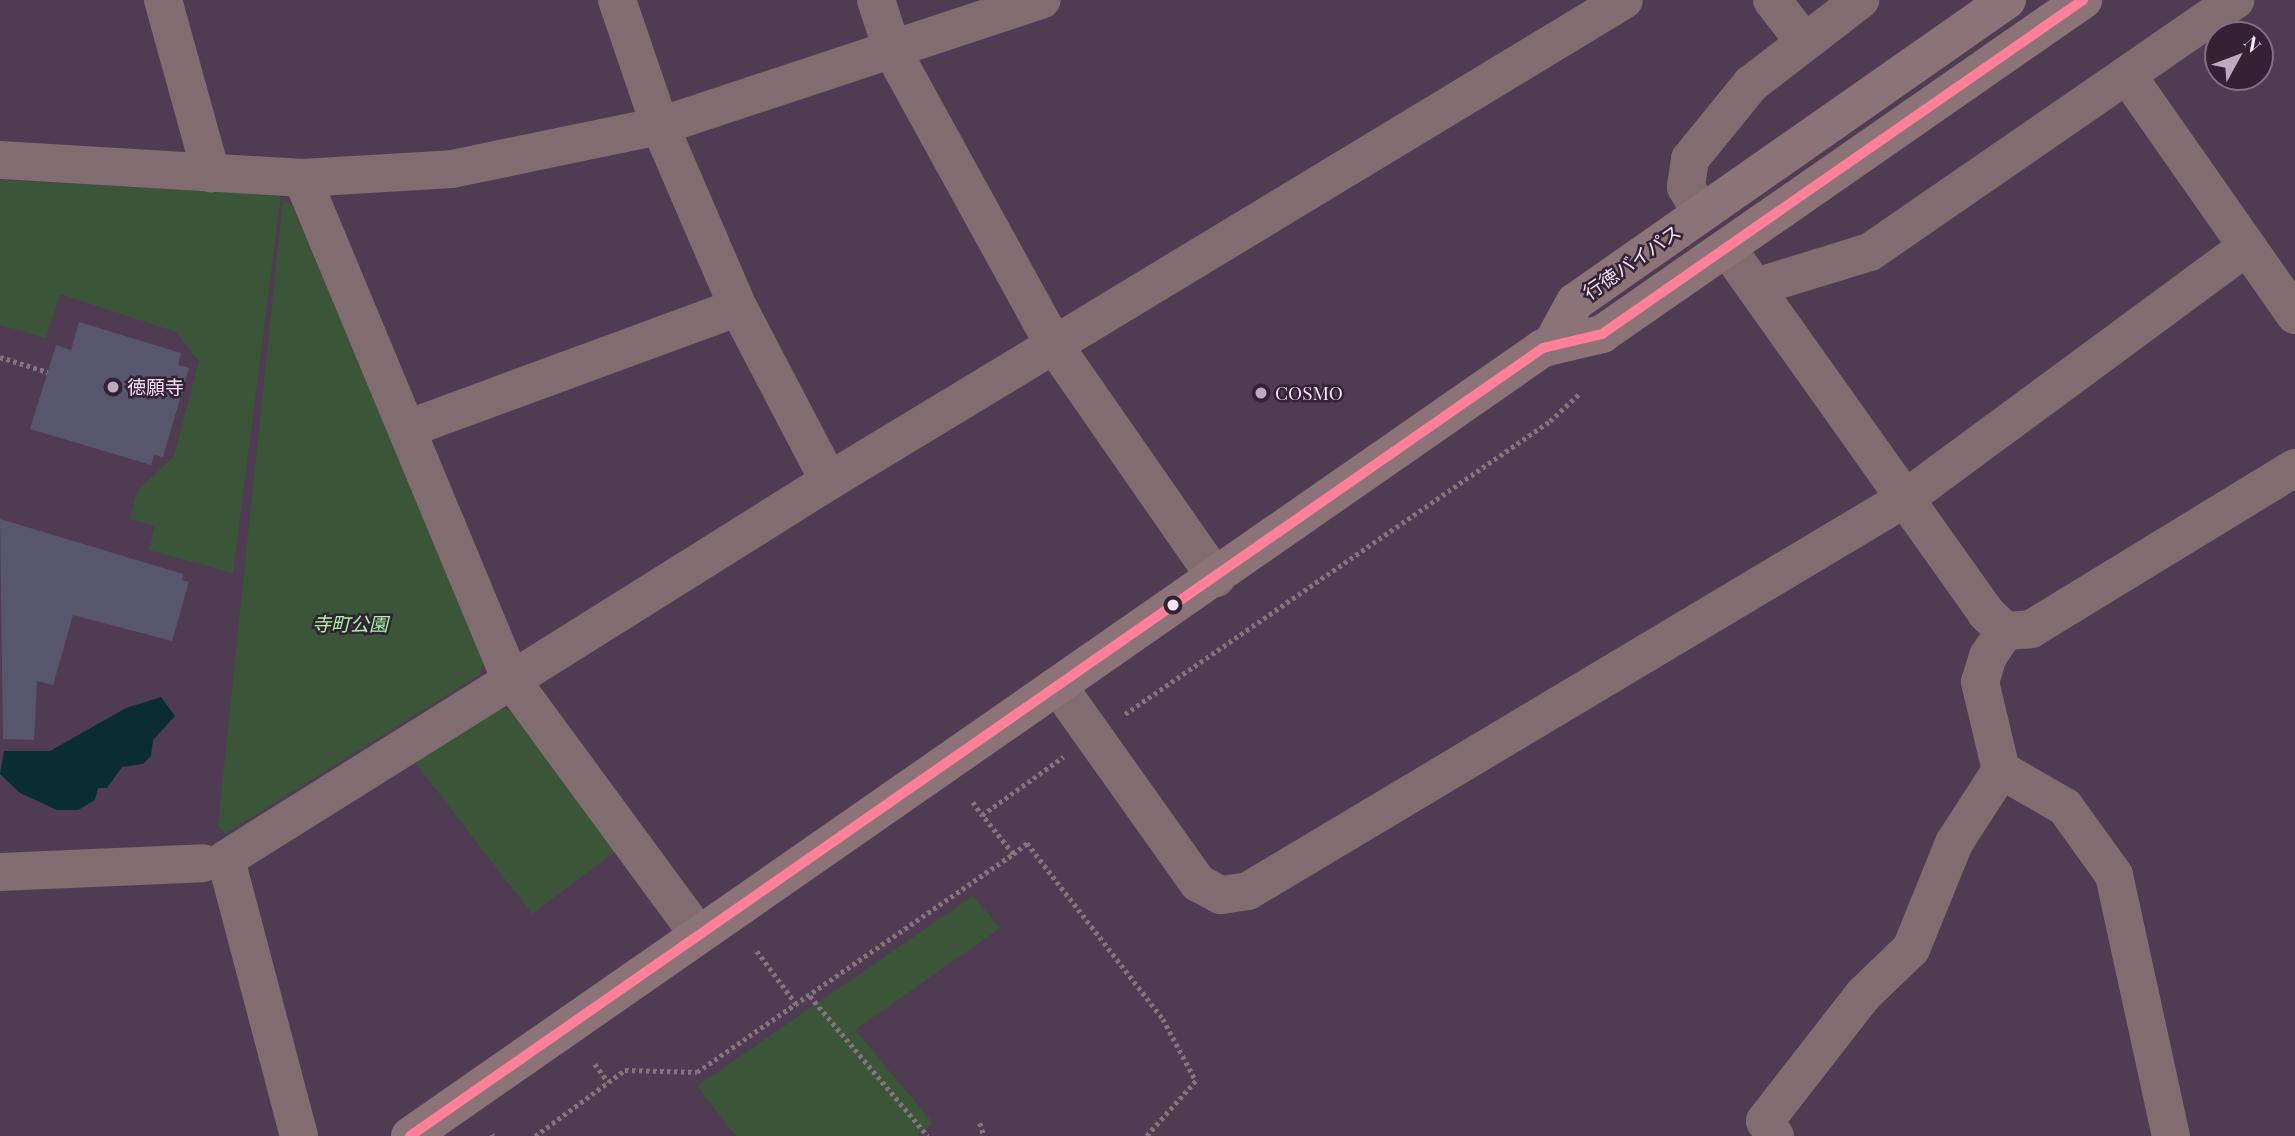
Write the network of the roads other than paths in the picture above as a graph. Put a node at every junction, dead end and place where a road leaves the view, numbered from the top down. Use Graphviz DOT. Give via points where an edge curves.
graph roads {
  1 [pos="163,0"];
  2 [pos="617,0"];
  3 [pos="876,0"];
  4 [pos="1042,0"];
  5 [pos="1624,0"];
  6 [pos="1772,0"];
  7 [pos="1860,0"];
  8 [pos="2007,0"];
  9 [pos="2083,0"];
  10 [pos="2235,0"];
  11 [pos="1803,40"];
  12 [pos="893,52"];
  13 [pos="2127,75"];
  14 [pos="660,126"];
  15 [pos="0,160"];
  16 [pos="211,173"];
  17 [pos="302,178"];
  18 [pos="1701,213"];
  19 [pos="2247,247"];
  20 [pos="1727,248"];
  21 [pos="1756,287"];
  22 [pos="738,307"];
  23 [pos="2295,315"];
  24 [pos="1553,342"];
  25 [pos="1054,345"];
  26 [pos="407,429"];
  27 [pos="2295,468"];
  28 [pos="829,481"];
  29 [pos="1906,498"];
  30 [pos="1216,578"];
  31 [pos="2006,631"];
  32 [pos="510,678"];
  33 [pos="1058,686"];
  34 [pos="2001,770"];
  35 [pos="203,863"];
  36 [pos="0,872"];
  37 [pos="698,934"];
  38 [pos="299,1136"];
  39 [pos="410,1136"];
  40 [pos="1775,1136"];
  41 [pos="2171,1136"];
  1 -- 16 [label="street"];
  2 -- 14 [label="street"];
  3 -- 12 [label="street"];
  4 -- 12 [label="street"];
  5 -- 25 [label="street"];
  6 -- 11 [label="street"];
  7 -- 11 [label="street"];
  8 -- 18 [label="main road, 行徳バイパス"];
  9 -- 20 [label="main road"];
  10 -- 13 [label="street"];
  11 -- 18 [label="street" via="1751,84 1690,159 1686,187"];
  12 -- 14 [label="street"];
  12 -- 25 [label="street"];
  13 -- 19 [label="street"];
  13 -- 21 [label="street" via="1870,252"];
  14 -- 17 [label="street" via="452,169"];
  14 -- 22 [label="street"];
  15 -- 16 [label="street"];
  16 -- 17 [label="street"];
  17 -- 26 [label="street"];
  18 -- 24 [label="main road, 行徳バイパス" via="1575,302"];
  19 -- 23 [label="street"];
  19 -- 29 [label="street"];
  20 -- 21 [label="street"];
  20 -- 24 [label="main road" via="1602,334"];
  21 -- 29 [label="street"];
  22 -- 26 [label="street"];
  22 -- 28 [label="street"];
  24 -- 30 [label="main road"];
  25 -- 28 [label="street"];
  25 -- 30 [label="street"];
  26 -- 32 [label="street"];
  27 -- 31 [label="street" via="2031,629"];
  28 -- 32 [label="street"];
  29 -- 31 [label="street" via="1986,613"];
  29 -- 33 [label="street" via="1248,891 1221,895 1198,883"];
  30 -- 33 [label="main road"];
  31 -- 34 [label="street" via="1988,656 1980,682"];
  32 -- 37 [label="street"];
  32 -- 38 [label="street" via="226,859"];
  33 -- 37 [label="main road"];
  34 -- 40 [label="street" via="1954,843 1911,949 1864,994 1765,1121"];
  34 -- 41 [label="street" via="2065,807 2114,875"];
  35 -- 36 [label="street"];
  37 -- 39 [label="main road"];
}
